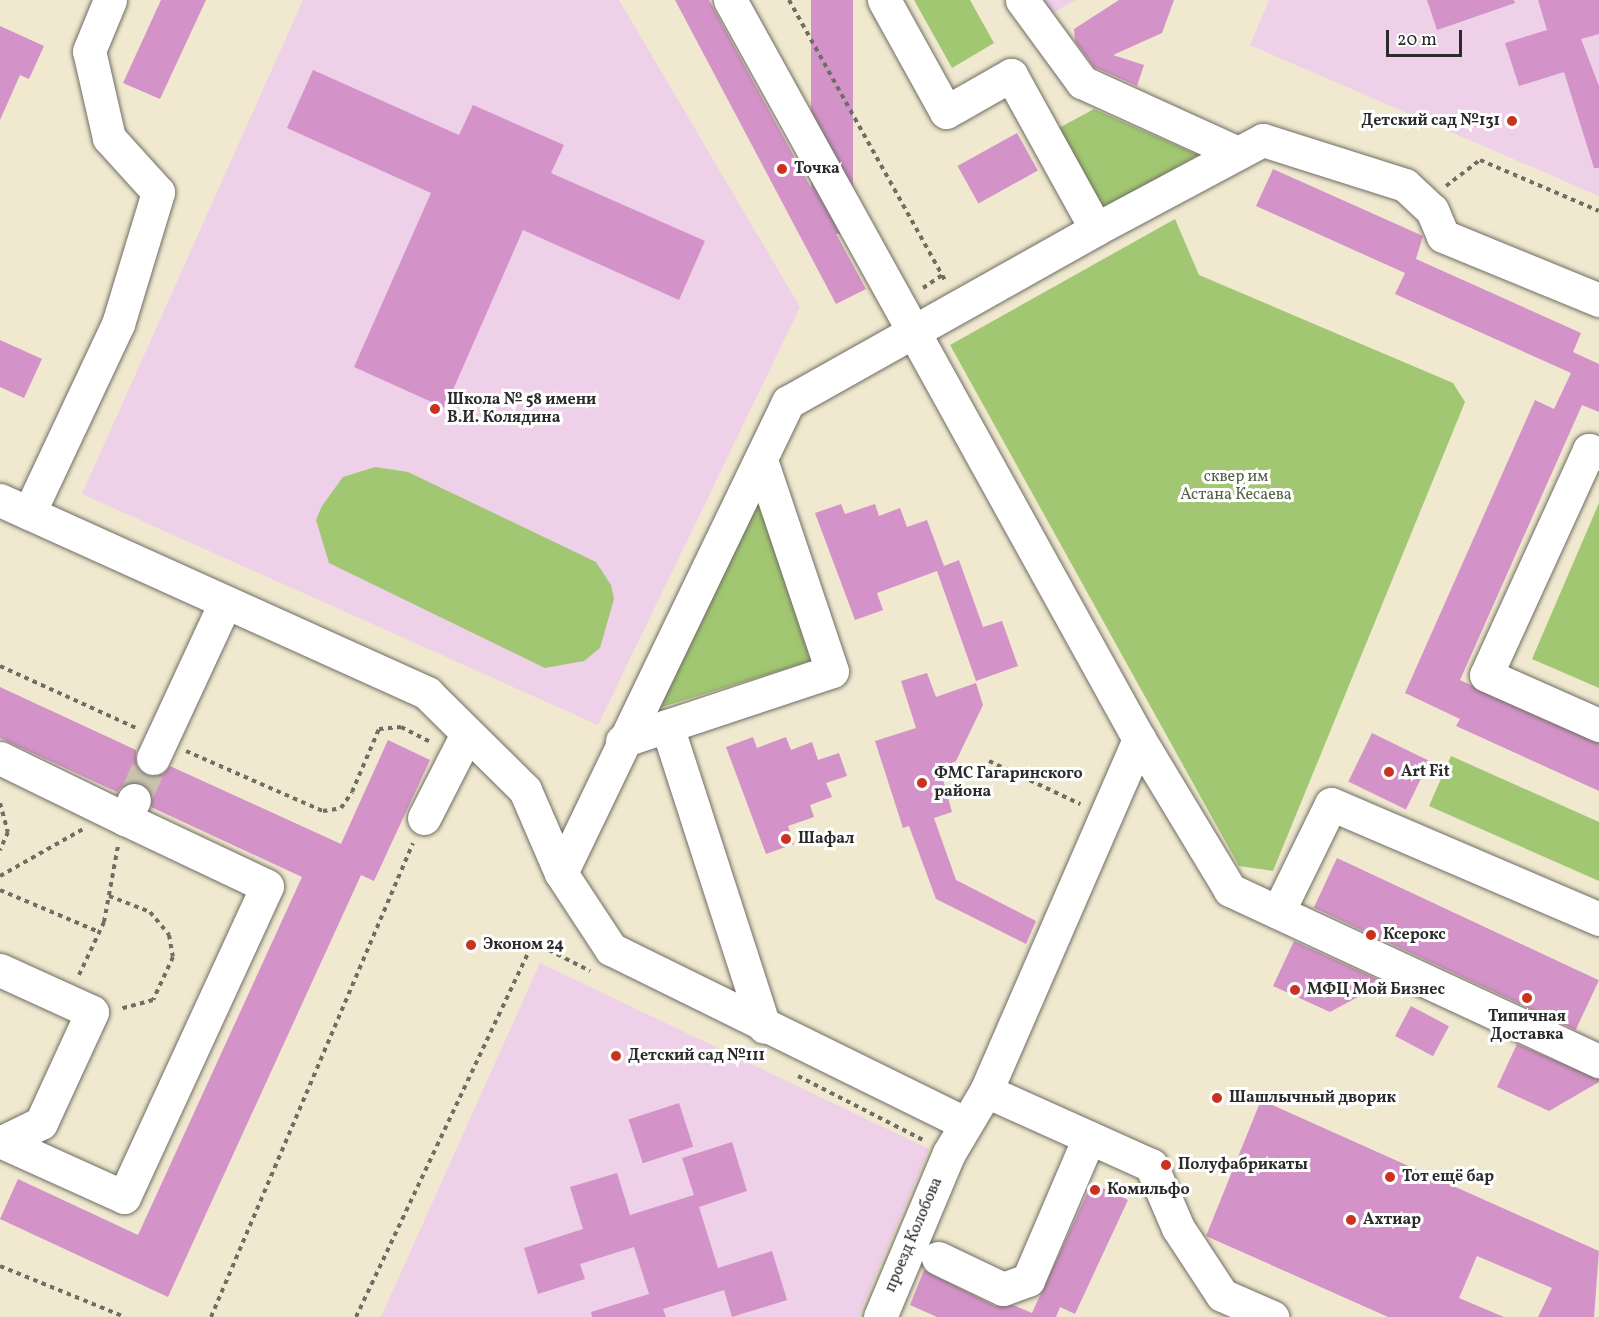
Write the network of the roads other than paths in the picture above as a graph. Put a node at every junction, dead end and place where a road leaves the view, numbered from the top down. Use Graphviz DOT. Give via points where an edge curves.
graph roads {
  1 [pos="110,0"];
  2 [pos="730,0"];
  3 [pos="884,0"];
  4 [pos="1022,0"];
  5 [pos="1238,153"];
  6 [pos="1096,229"];
  7 [pos="1599,300"];
  8 [pos="915,331"];
  9 [pos="1599,454"];
  10 [pos="762,463"];
  11 [pos="14,507"];
  12 [pos="225,603"];
  13 [pos="1599,725"];
  14 [pos="667,726"];
  15 [pos="1139,739"];
  16 [pos="622,741"];
  17 [pos="460,744"];
  18 [pos="158,749"];
  19 [pos="0,758"];
  20 [pos="424,818"];
  21 [pos="561,873"];
  22 [pos="1278,912"];
  23 [pos="1599,919"];
  24 [pos="0,970"];
  25 [pos="764,1028"];
  26 [pos="1599,1060"];
  27 [pos="986,1091"];
  28 [pos="964,1123"];
  29 [pos="1089,1138"];
  30 [pos="1,1141"];
  31 [pos="938,1258"];
  32 [pos="1218,1306"];
  33 [pos="880,1317"];
  34 [pos="1272,1317"];
  1 -- 11 [label="street" via="88,51 109,138 158,192 118,324"];
  2 -- 8 [label="street"];
  3 -- 6 [label="street" via="946,112 1011,75"];
  4 -- 5 [label="street" via="1082,82"];
  5 -- 6 [label="street"];
  5 -- 7 [label="street" via="1263,140 1405,185 1432,210 1443,236"];
  6 -- 8 [label="street"];
  8 -- 10 [label="street" via="788,402"];
  8 -- 15 [label="street"];
  9 -- 13 [label="street" via="1589,450 1486,675"];
  10 -- 14 [label="street" via="832,671"];
  10 -- 16 [label="street"];
  11 -- 12 [label="street"];
  12 -- 17 [label="street" via="427,693"];
  12 -- 18 [label="street"];
  14 -- 16 [label="street"];
  14 -- 25 [label="street"];
  15 -- 22 [label="street" via="1230,890"];
  15 -- 27 [label="street, проезд Колобова"];
  16 -- 21 [label="street"];
  17 -- 20 [label="street"];
  17 -- 21 [label="street" via="525,790"];
  19 -- 30 [label="street" via="124,810 267,886 124,1197"];
  21 -- 25 [label="street" via="611,949"];
  22 -- 23 [label="street" via="1331,804"];
  22 -- 26 [label="street"];
  24 -- 30 [label="street" via="80,1006 42,1123"];
  25 -- 28 [label="street"];
  27 -- 28 [label="street, проезд Колобова"];
  27 -- 29 [label="street"];
  28 -- 33 [label="street, проезд Колобова"];
  29 -- 31 [label="street" via="1028,1280 1003,1289"];
  29 -- 32 [label="street" via="1151,1166"];
  32 -- 34 [label="street"];
}
